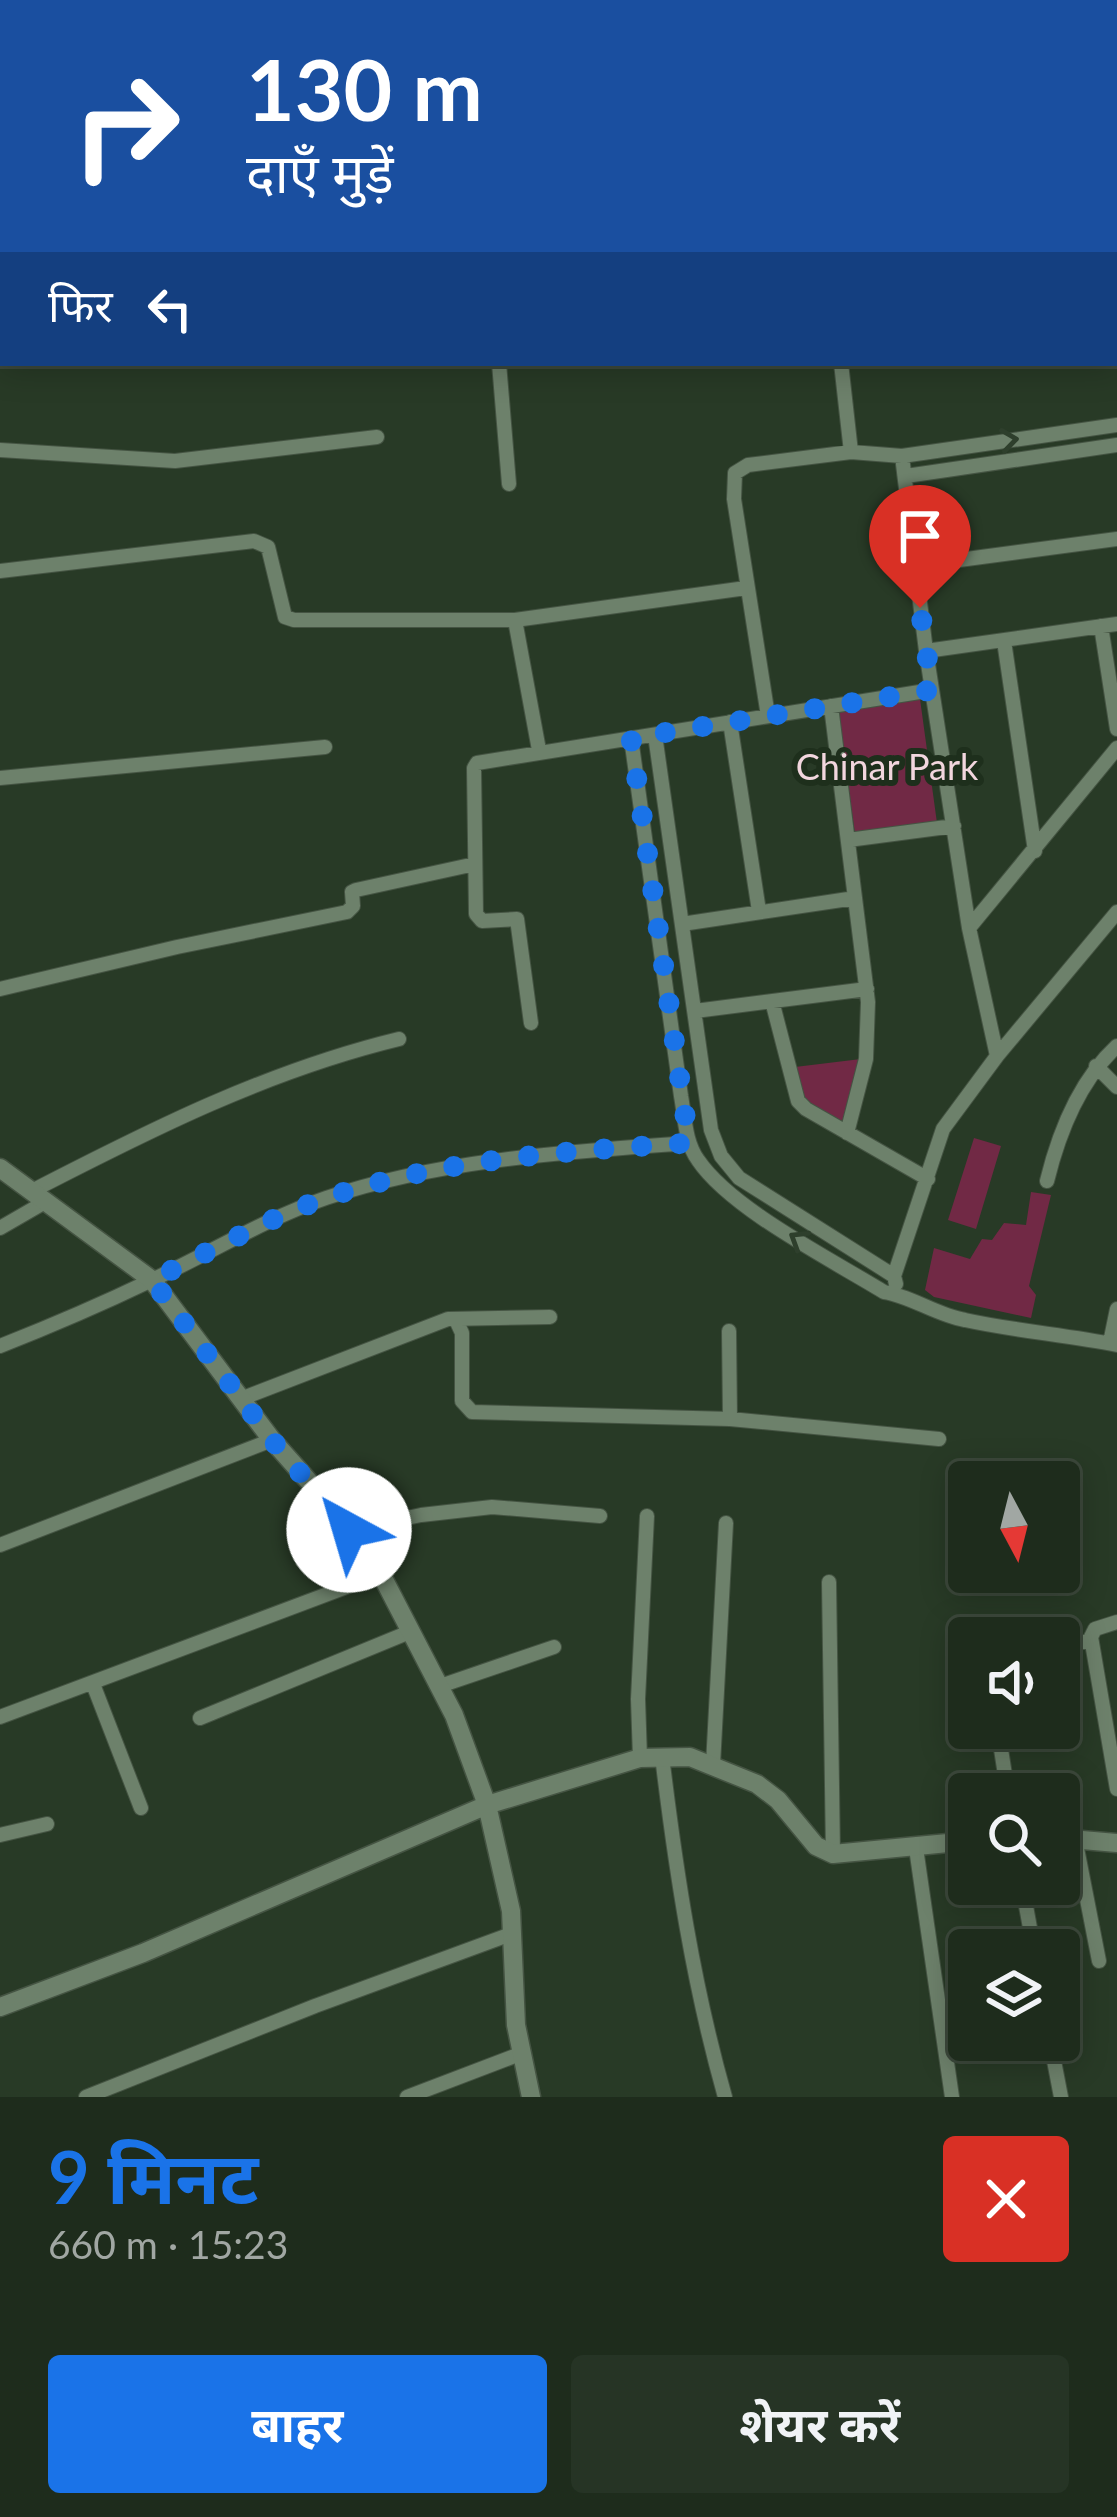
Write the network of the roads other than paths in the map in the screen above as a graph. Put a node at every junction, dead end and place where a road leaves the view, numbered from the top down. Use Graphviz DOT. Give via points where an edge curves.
graph roads {
  1 [pos="436,0"];
  2 [pos="454,0"];
  3 [pos="499,366"];
  4 [pos="841,366"];
  5 [pos="1117,425"];
  6 [pos="377,437"];
  7 [pos="1117,446"];
  8 [pos="0,450"];
  9 [pos="851,452"];
  10 [pos="902,456"];
  11 [pos="906,476"];
  12 [pos="509,484"];
  13 [pos="1117,539"];
  14 [pos="914,566"];
  15 [pos="0,571"];
  16 [pos="746,588"];
  17 [pos="514,620"];
  18 [pos="1109,625"];
  19 [pos="1004,641"];
  20 [pos="926,651"];
  21 [pos="932,690"];
  22 [pos="831,706"];
  23 [pos="768,716"];
  24 [pos="730,722"];
  25 [pos="1117,729"];
  26 [pos="655,735"];
  27 [pos="631,738"];
  28 [pos="325,747"];
  29 [pos="1117,748"];
  30 [pos="539,750"];
  31 [pos="0,778"];
  32 [pos="954,826"];
  33 [pos="848,840"];
  34 [pos="1035,851"];
  35 [pos="475,864"];
  36 [pos="855,898"];
  37 [pos="760,911"];
  38 [pos="1117,912"];
  39 [pos="682,924"];
  40 [pos="969,928"];
  41 [pos="0,989"];
  42 [pos="866,989"];
  43 [pos="772,1000"];
  44 [pos="695,1011"];
  45 [pos="532,1023"];
  46 [pos="399,1039"];
  47 [pos="1117,1046"];
  48 [pos="998,1056"];
  49 [pos="1096,1066"];
  50 [pos="1117,1087"];
  51 [pos="848,1133"];
  52 [pos="689,1143"];
  53 [pos="0,1168"];
  54 [pos="928,1179"];
  55 [pos="1047,1181"];
  56 [pos="38,1197"];
  57 [pos="0,1228"];
  58 [pos="894,1276"];
  59 [pos="152,1280"];
  60 [pos="899,1294"];
  61 [pos="1117,1309"];
  62 [pos="550,1317"];
  63 [pos="456,1320"];
  64 [pos="729,1331"];
  65 [pos="1113,1344"];
  66 [pos="0,1346"];
  67 [pos="243,1398"];
  68 [pos="730,1419"];
  69 [pos="939,1439"];
  70 [pos="272,1440"];
  71 [pos="600,1516"];
  72 [pos="647,1516"];
  73 [pos="726,1523"];
  74 [pos="349,1530"];
  75 [pos="0,1545"];
  76 [pos="381,1574"];
  77 [pos="829,1582"];
  78 [pos="1117,1622"];
  79 [pos="412,1630"];
  80 [pos="1080,1642"];
  81 [pos="1091,1642"];
  82 [pos="554,1647"];
  83 [pos="93,1684"];
  84 [pos="440,1686"];
  85 [pos="0,1717"];
  86 [pos="200,1718"];
  87 [pos="662,1756"];
  88 [pos="640,1758"];
  89 [pos="713,1765"];
  90 [pos="1117,1789"];
  91 [pos="487,1805"];
  92 [pos="141,1808"];
  93 [pos="47,1824"];
  94 [pos="0,1835"];
  95 [pos="1080,1839"];
  96 [pos="1117,1843"];
  97 [pos="948,1844"];
  98 [pos="916,1848"];
  99 [pos="833,1854"];
  100 [pos="1080,1888"];
  101 [pos="512,1934"];
  102 [pos="1099,1961"];
  103 [pos="0,2007"];
  104 [pos="520,2054"];
  105 [pos="1054,2061"];
  106 [pos="86,2097"];
  107 [pos="407,2097"];
  108 [pos="531,2097"];
  109 [pos="725,2097"];
  110 [pos="952,2097"];
  111 [pos="1060,2097"];
  1 -- 2 [label="street"];
  3 -- 12 [label="street"];
  4 -- 9 [label="street"];
  10 -- 5 [label="street, one-way"];
  6 -- 8 [label="street" via="175,461"];
  7 -- 11 [label="street"];
  9 -- 10 [label="street"];
  9 -- 16 [label="street" via="735,472"];
  10 -- 11 [label="street"];
  11 -- 14 [label="street"];
  13 -- 14 [label="street"];
  14 -- 20 [label="street"];
  15 -- 17 [label="street" via="254,541 268,547 281,606 294,620"];
  16 -- 17 [label="street"];
  16 -- 23 [label="street"];
  17 -- 30 [label="street"];
  18 -- 19 [label="street"];
  18 -- 25 [label="street"];
  19 -- 20 [label="street"];
  19 -- 34 [label="street"];
  20 -- 21 [label="street"];
  21 -- 22 [label="street"];
  21 -- 32 [label="street"];
  22 -- 23 [label="street"];
  22 -- 33 [label="street"];
  23 -- 24 [label="street"];
  24 -- 26 [label="street"];
  24 -- 37 [label="street"];
  26 -- 27 [label="street"];
  26 -- 39 [label="street"];
  27 -- 30 [label="street"];
  27 -- 52 [label="street"];
  28 -- 31 [label="street"];
  29 -- 34 [label="street"];
  30 -- 35 [label="street" via="483,759 474,768"];
  32 -- 33 [label="street"];
  32 -- 40 [label="street"];
  33 -- 36 [label="street"];
  34 -- 40 [label="street"];
  35 -- 41 [label="street" via="356,890 347,912"];
  35 -- 45 [label="street" via="478,918 519,924"];
  36 -- 37 [label="street"];
  36 -- 42 [label="street"];
  37 -- 39 [label="street"];
  38 -- 48 [label="street"];
  39 -- 44 [label="street"];
  40 -- 48 [label="street"];
  42 -- 43 [label="street"];
  42 -- 51 [label="street" via="866,1060"];
  43 -- 44 [label="street"];
  43 -- 51 [label="street" via="799,1101"];
  44 -- 58 [label="street" via="721,1156 740,1178"];
  46 -- 56 [label="street" via="239,1089"];
  47 -- 49 [label="street"];
  48 -- 54 [label="street" via="944,1129"];
  49 -- 50 [label="street"];
  49 -- 55 [label="street"];
  51 -- 54 [label="street"];
  52 -- 59 [label="street" via="397,1178 276,1218"];
  60 -- 52 [label="street, one-way" via="764,1218 715,1180"];
  53 -- 56 [label="street"];
  54 -- 58 [label="street"];
  56 -- 57 [label="street"];
  56 -- 59 [label="street"];
  58 -- 60 [label="street"];
  59 -- 66 [label="street"];
  59 -- 67 [label="street"];
  60 -- 65 [label="street" via="965,1321"];
  61 -- 65 [label="street"];
  62 -- 63 [label="street"];
  63 -- 67 [label="street"];
  63 -- 68 [label="street" via="462,1401 472,1412"];
  64 -- 68 [label="street"];
  67 -- 70 [label="street"];
  68 -- 69 [label="street"];
  70 -- 74 [label="street"];
  70 -- 75 [label="street"];
  71 -- 74 [label="street" via="480,1508"];
  72 -- 88 [label="street"];
  73 -- 89 [label="street"];
  74 -- 76 [label="street"];
  76 -- 79 [label="street"];
  76 -- 83 [label="street"];
  77 -- 99 [label="street"];
  78 -- 81 [label="street" via="1095,1629"];
  79 -- 84 [label="street"];
  79 -- 86 [label="street"];
  80 -- 81 [label="street"];
  81 -- 90 [label="street"];
  82 -- 84 [label="street"];
  83 -- 85 [label="street"];
  83 -- 92 [label="street"];
  84 -- 91 [label="street"];
  87 -- 88 [label="street"];
  87 -- 89 [label="street"];
  87 -- 109 [label="street" via="680,1904"];
  88 -- 91 [label="street"];
  89 -- 99 [label="street" via="757,1784"];
  91 -- 101 [label="street"];
  91 -- 103 [label="street"];
  93 -- 94 [label="street"];
  95 -- 96 [label="street"];
  97 -- 98 [label="street"];
  98 -- 99 [label="street"];
  98 -- 110 [label="street"];
  100 -- 102 [label="street"];
  101 -- 104 [label="street"];
  101 -- 106 [label="street"];
  104 -- 107 [label="street"];
  104 -- 108 [label="street"];
  105 -- 111 [label="street"];
}
